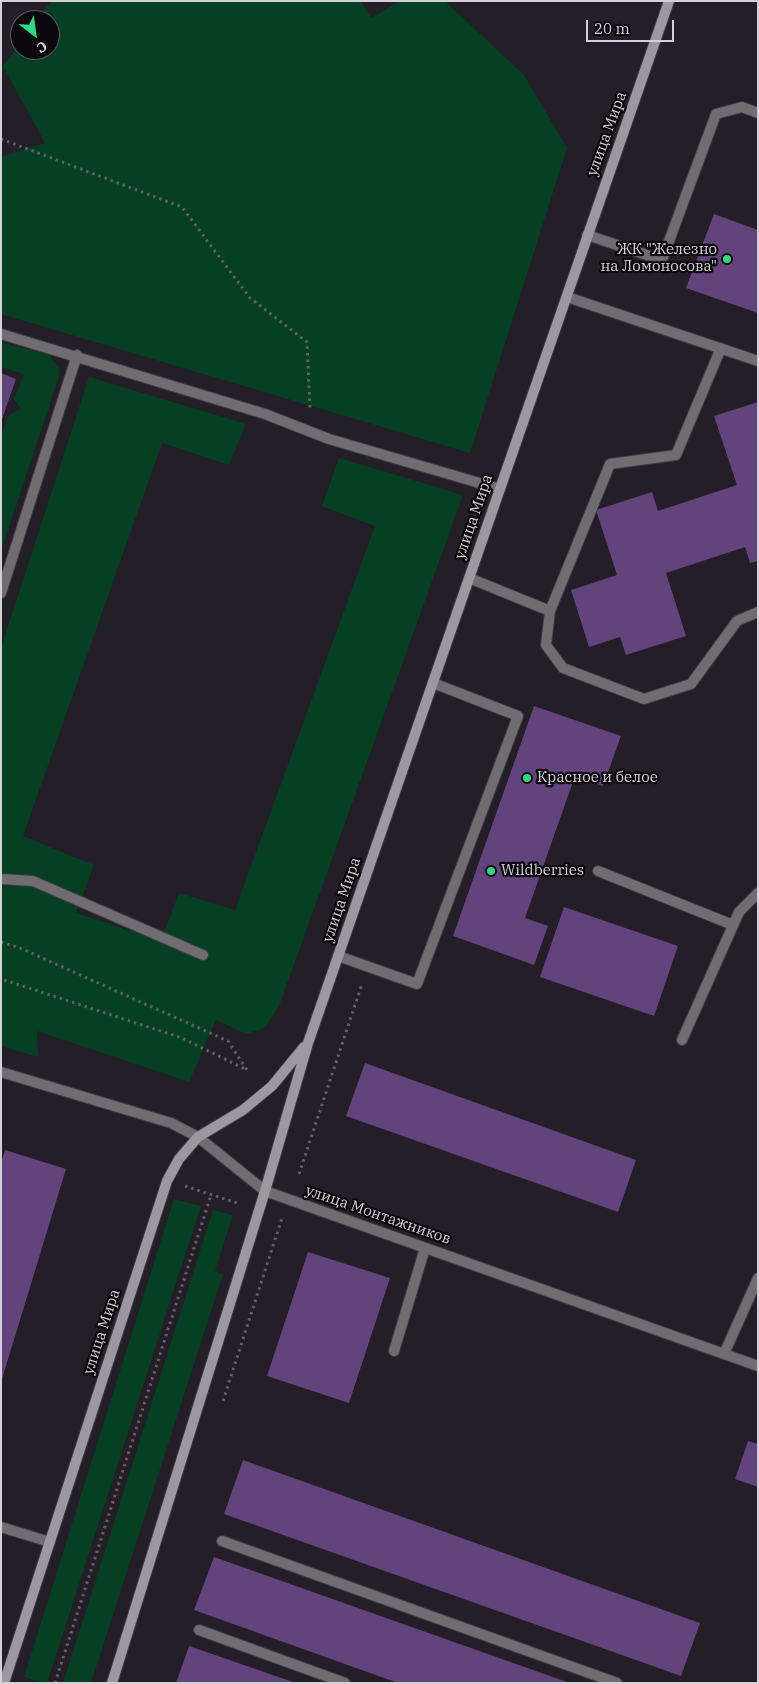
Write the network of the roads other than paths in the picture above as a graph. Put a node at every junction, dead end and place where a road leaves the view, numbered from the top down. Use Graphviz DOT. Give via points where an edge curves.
graph roads {
  1 [pos="669,1"];
  2 [pos="758,113"];
  3 [pos="587,235"];
  4 [pos="567,297"];
  5 [pos="1,334"];
  6 [pos="721,348"];
  7 [pos="76,356"];
  8 [pos="758,361"];
  9 [pos="500,489"];
  10 [pos="469,578"];
  11 [pos="1,593"];
  12 [pos="550,612"];
  13 [pos="758,612"];
  14 [pos="433,683"];
  15 [pos="598,871"];
  16 [pos="1,880"];
  17 [pos="758,893"];
  18 [pos="733,925"];
  19 [pos="203,955"];
  20 [pos="338,956"];
  21 [pos="682,1040"];
  22 [pos="308,1043"];
  23 [pos="1,1072"];
  24 [pos="198,1137"];
  25 [pos="265,1191"];
  26 [pos="425,1248"];
  27 [pos="758,1278"];
  28 [pos="394,1350"];
  29 [pos="724,1354"];
  30 [pos="758,1366"];
  31 [pos="1,1527"];
  32 [pos="222,1541"];
  33 [pos="50,1542"];
  34 [pos="199,1630"];
  35 [pos="4,1683"];
  36 [pos="112,1683"];
  37 [pos="345,1683"];
  38 [pos="617,1683"];
  1 -- 3 [label="street, улица Мира"];
  2 -- 3 [label="street" via="742,106 716,114 662,260"];
  3 -- 4 [label="street, улица Мира"];
  4 -- 6 [label="street"];
  4 -- 9 [label="street, улица Мира"];
  5 -- 7 [label="street"];
  6 -- 8 [label="street"];
  6 -- 12 [label="street" via="676,455 610,464"];
  7 -- 9 [label="street" via="265,414 329,439"];
  7 -- 11 [label="street"];
  9 -- 10 [label="street, улица Мира"];
  10 -- 12 [label="street"];
  10 -- 14 [label="street, улица Мира"];
  12 -- 13 [label="street" via="546,645 563,668 644,699 690,684 737,620"];
  14 -- 20 [label="street, улица Мира"];
  14 -- 20 [label="street" via="518,716 417,984"];
  15 -- 18 [label="street"];
  16 -- 19 [label="street" via="32,881"];
  17 -- 18 [label="street" via="739,912"];
  18 -- 21 [label="street"];
  20 -- 22 [label="street, улица Мира"];
  22 -- 24 [label="street, улица Мира" via="272,1086 243,1110"];
  22 -- 25 [label="street, улица Мира"];
  23 -- 24 [label="street, улица Монтажников" via="171,1123"];
  24 -- 25 [label="street, улица Монтажников"];
  24 -- 33 [label="street, улица Мира" via="179,1159 167,1181"];
  25 -- 26 [label="street, улица Монтажников"];
  25 -- 36 [label="street, улица Мира"];
  26 -- 28 [label="street"];
  26 -- 29 [label="street, улица Монтажников"];
  27 -- 29 [label="street"];
  29 -- 30 [label="street, улица Монтажников"];
  31 -- 33 [label="street"];
  32 -- 38 [label="street"];
  33 -- 35 [label="street, улица Мира"];
  34 -- 37 [label="street"];
}
